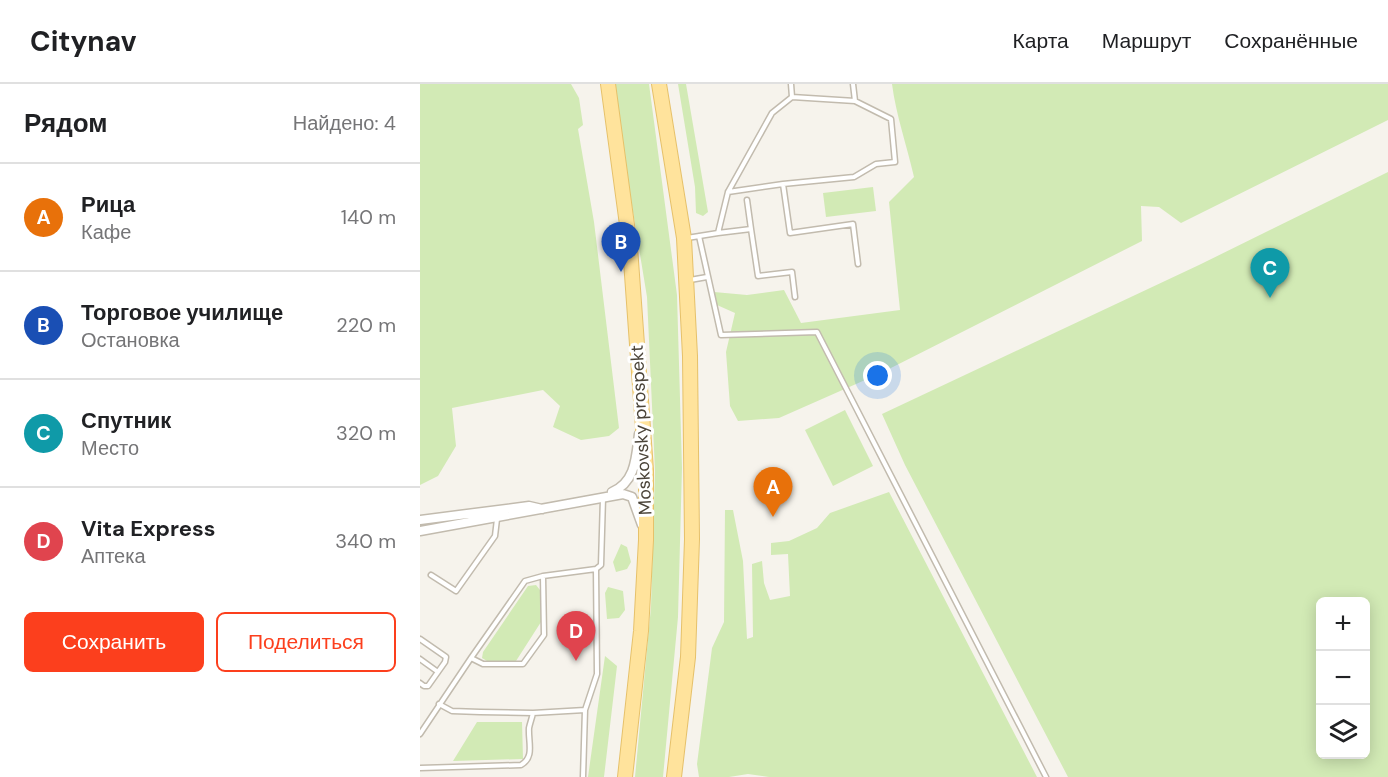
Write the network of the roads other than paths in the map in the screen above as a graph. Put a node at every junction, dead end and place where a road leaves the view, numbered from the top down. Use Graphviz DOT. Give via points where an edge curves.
graph roads {
  1 [pos="608,84"];
  2 [pos="659,84"];
  3 [pos="791,84"];
  4 [pos="853,84"];
  5 [pos="792,97"];
  6 [pos="855,101"];
  7 [pos="783,184"];
  8 [pos="728,192"];
  9 [pos="747,200"];
  10 [pos="751,229"];
  11 [pos="718,233"];
  12 [pos="699,236"];
  13 [pos="684,238"];
  14 [pos="858,264"];
  15 [pos="707,277"];
  16 [pos="686,280"];
  17 [pos="795,297"];
  18 [pos="642,409"];
  19 [pos="603,496"];
  20 [pos="545,510"];
  21 [pos="497,518"];
  22 [pos="420,520"];
  23 [pos="420,531"];
  24 [pos="646,540"];
  25 [pos="596,569"];
  26 [pos="431,575"];
  27 [pos="543,576"];
  28 [pos="420,639"];
  29 [pos="471,658"];
  30 [pos="420,659"];
  31 [pos="438,672"];
  32 [pos="420,683"];
  33 [pos="439,704"];
  34 [pos="585,710"];
  35 [pos="532,713"];
  36 [pos="420,735"];
  37 [pos="420,768"];
  38 [pos="583,777"];
  39 [pos="625,777"];
  40 [pos="674,777"];
  41 [pos="1046,777"];
  1 -- 18 [label="main road, Moskovsky prospekt" via="630,247"];
  2 -- 13 [label="main road"];
  3 -- 5 [label="lane"];
  4 -- 6 [label="lane"];
  5 -- 6 [label="lane"];
  5 -- 8 [label="lane" via="772,113"];
  6 -- 7 [label="lane" via="891,119 895,162 876,164 854,177"];
  7 -- 8 [label="lane"];
  7 -- 14 [label="lane" via="790,233 853,224"];
  8 -- 11 [label="lane"];
  9 -- 10 [label="lane"];
  10 -- 11 [label="lane"];
  10 -- 17 [label="lane" via="758,276 792,272"];
  11 -- 12 [label="lane"];
  12 -- 13 [label="lane"];
  12 -- 15 [label="lane"];
  13 -- 16 [label="main road"];
  15 -- 16 [label="lane"];
  15 -- 41 [label="lane" via="721,335 817,332"];
  16 -- 40 [label="main road" via="692,538 688,657"];
  18 -- 19 [label="street" via="635,467 626,483"];
  18 -- 24 [label="main road, Moskovsky prospekt"];
  19 -- 20 [label="street"];
  19 -- 24 [label="street" via="632,497"];
  19 -- 25 [label="lane" via="602,558"];
  20 -- 21 [label="street"];
  20 -- 22 [label="street" via="529,506"];
  21 -- 23 [label="street"];
  21 -- 26 [label="lane" via="495,536 456,591"];
  24 -- 39 [label="main road, Moskovsky prospekt" via="641,631"];
  25 -- 27 [label="lane"];
  25 -- 34 [label="lane" via="597,674"];
  27 -- 29 [label="lane" via="525,581"];
  27 -- 29 [label="lane" via="544,635 524,664 483,664"];
  28 -- 31 [label="lane" via="446,657"];
  29 -- 33 [label="lane"];
  30 -- 31 [label="lane"];
  31 -- 32 [label="lane" via="428,686"];
  33 -- 35 [label="lane" via="452,711"];
  33 -- 36 [label="lane"];
  34 -- 35 [label="lane"];
  34 -- 38 [label="lane"];
  35 -- 37 [label="lane" via="530,756 521,765"];
}
